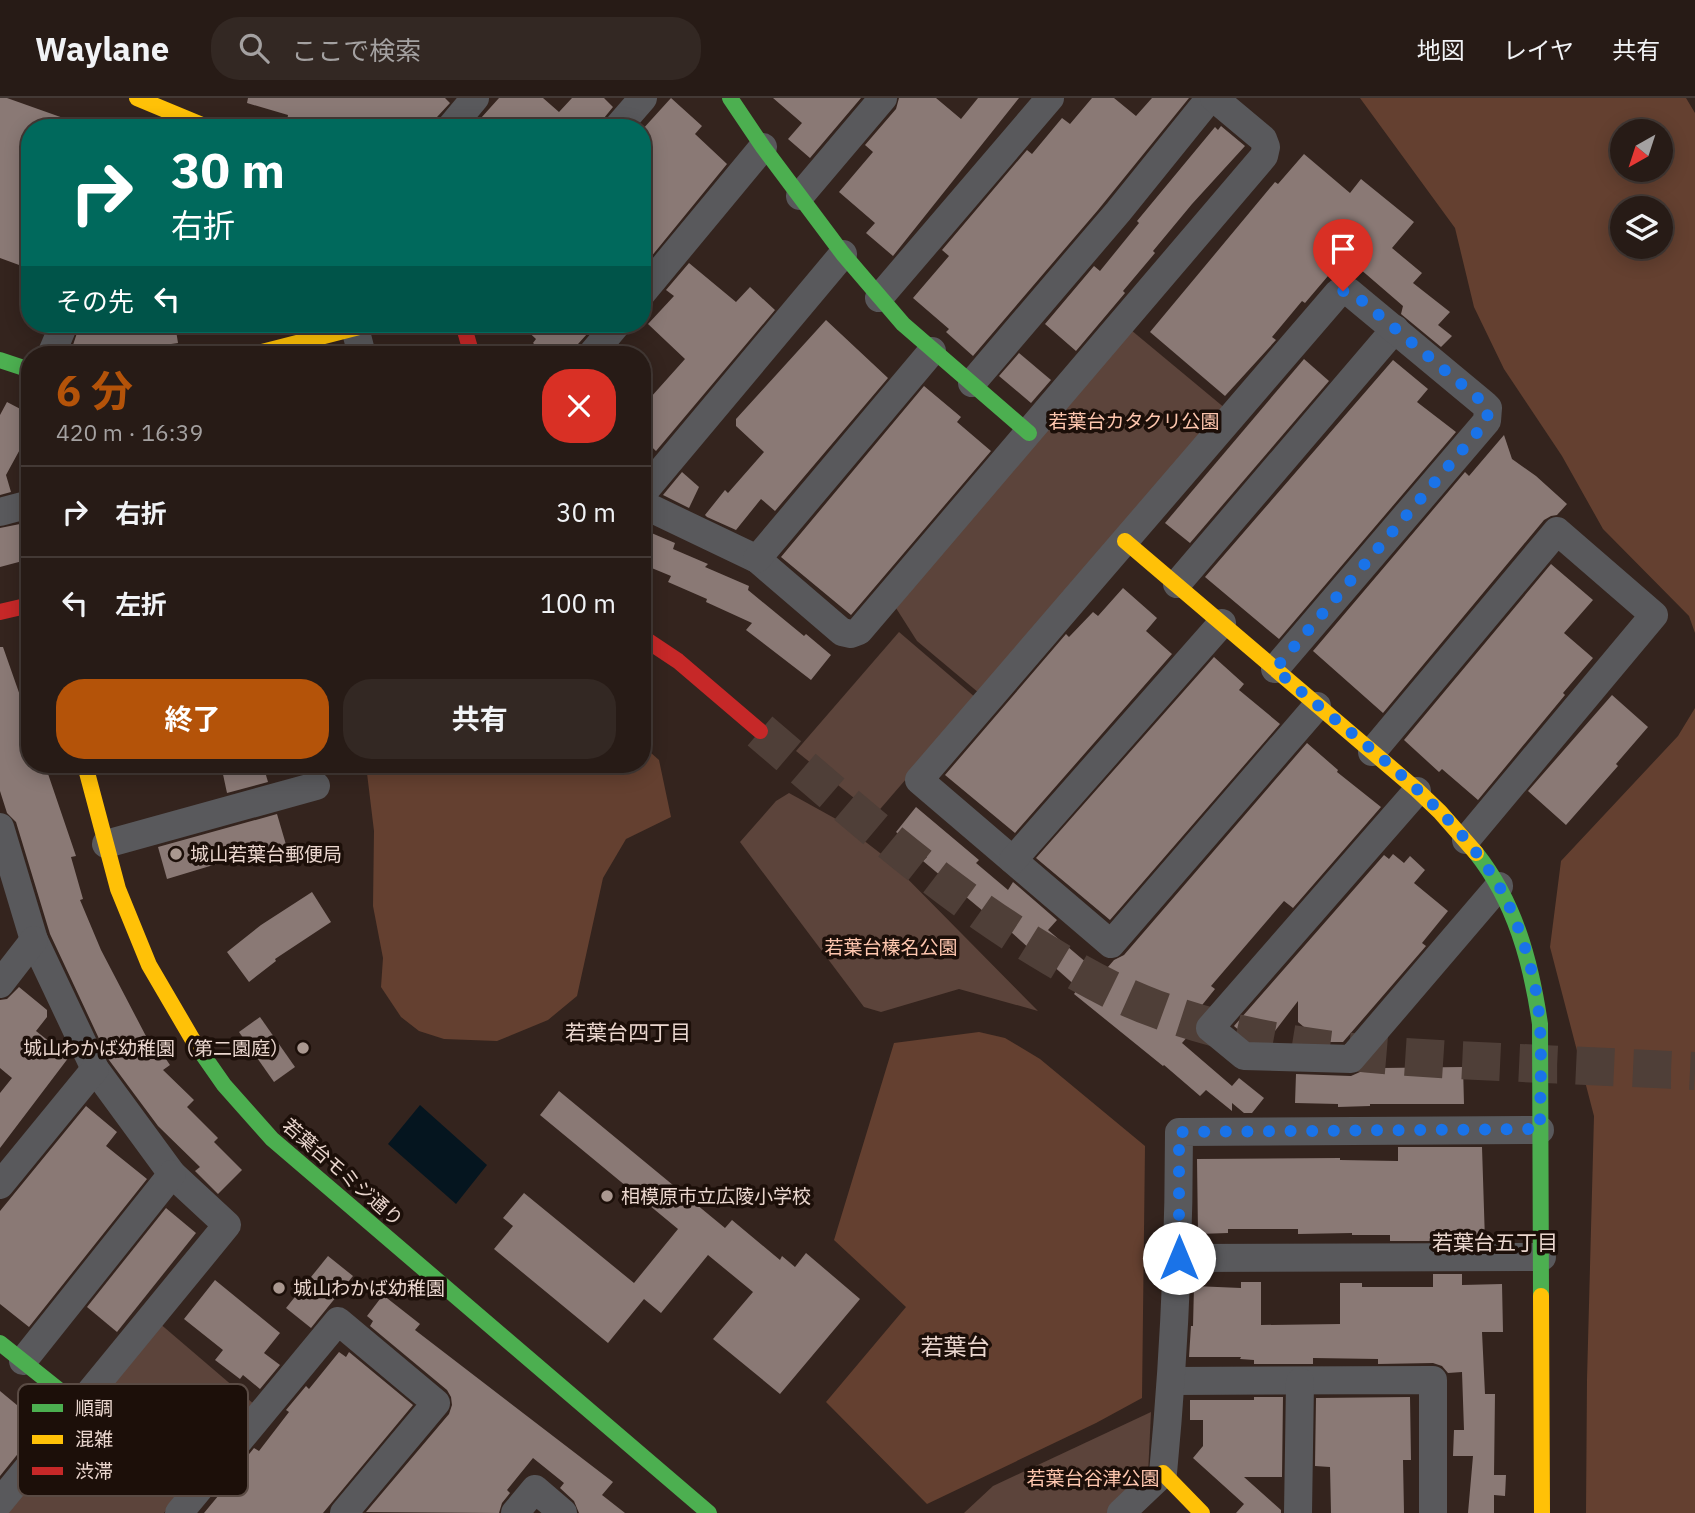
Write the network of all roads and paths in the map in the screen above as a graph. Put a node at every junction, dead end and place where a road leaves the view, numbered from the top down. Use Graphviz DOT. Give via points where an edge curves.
graph roads {
  1 [pos="137,98"];
  2 [pos="475,98"];
  3 [pos="643,98"];
  4 [pos="730,98"];
  5 [pos="883,98"];
  6 [pos="1051,98"];
  7 [pos="1212,98"];
  8 [pos="187,119"];
  9 [pos="458,119"];
  10 [pos="625,119"];
  11 [pos="763,147"];
  12 [pos="800,196"];
  13 [pos="843,254"];
  14 [pos="651,282"];
  15 [pos="879,298"];
  16 [pos="1395,329"];
  17 [pos="300,333"];
  18 [pos="282,335"];
  19 [pos="264,346"];
  20 [pos="932,351"];
  21 [pos="0,360"];
  22 [pos="21,367"];
  23 [pos="972,383"];
  24 [pos="1029,433"];
  25 [pos="651,483"];
  26 [pos="21,506"];
  27 [pos="651,508"];
  28 [pos="0,512"];
  29 [pos="1125,541"];
  30 [pos="757,559"];
  31 [pos="1177,584"];
  32 [pos="21,607"];
  33 [pos="0,612"];
  34 [pos="1222,623"];
  35 [pos="651,643"];
  36 [pos="1275,669"];
  37 [pos="1317,706"];
  38 [pos="760,731"];
  39 [pos="1372,752"];
  40 [pos="87,773"];
  41 [pos="316,786"];
  42 [pos="1417,790"];
  43 [pos="0,827"];
  44 [pos="1466,840"];
  45 [pos="106,844"];
  46 [pos="1013,860"];
  47 [pos="1499,886"];
  48 [pos="34,940"];
  49 [pos="0,984"];
  50 [pos="95,1069"];
  51 [pos="1540,1129"];
  52 [pos="172,1174"];
  53 [pos="0,1185"];
  54 [pos="1542,1257"];
  55 [pos="1179,1258"];
  56 [pos="0,1343"];
  57 [pos="23,1362"];
  58 [pos="1172,1381"];
  59 [pos="1300,1382"];
  60 [pos="51,1384"];
  61 [pos="97,1384"];
  62 [pos="248,1430"];
  63 [pos="1163,1473"];
  64 [pos="18,1480"];
  65 [pos="193,1496"];
  66 [pos="0,1502"];
  67 [pos="179,1513"];
  68 [pos="344,1513"];
  69 [pos="515,1513"];
  70 [pos="563,1513"];
  71 [pos="709,1513"];
  72 [pos="1121,1513"];
  73 [pos="1202,1513"];
  74 [pos="1298,1513"];
  75 [pos="1433,1513"];
  76 [pos="1542,1513"];
  1 -- 8 [label="street"];
  2 -- 9 [label="street"];
  3 -- 10 [label="street"];
  4 -- 11 [label="street"];
  5 -- 12 [label="street"];
  6 -- 15 [label="street"];
  7 -- 23 [label="street"];
  7 -- 24 [label="street" via="1263,139 1264,156"];
  11 -- 12 [label="street"];
  11 -- 14 [label="street"];
  12 -- 13 [label="street"];
  13 -- 15 [label="street"];
  13 -- 25 [label="street"];
  15 -- 20 [label="street"];
  16 -- 29 [label="street" via="1354,294 1338,293"];
  16 -- 31 [label="street"];
  16 -- 36 [label="street" via="1485,404 1487,421"];
  17 -- 18 [label="street"];
  18 -- 19 [label="street"];
  20 -- 23 [label="street"];
  20 -- 30 [label="street"];
  21 -- 22 [label="street"];
  23 -- 24 [label="street"];
  24 -- 30 [label="street" via="859,631 842,632"];
  26 -- 28 [label="street"];
  27 -- 30 [label="street"];
  29 -- 31 [label="street"];
  29 -- 46 [label="street" via="919,780"];
  31 -- 34 [label="street"];
  32 -- 33 [label="street"];
  34 -- 36 [label="street"];
  34 -- 46 [label="street"];
  35 -- 38 [label="street"];
  36 -- 37 [label="street"];
  37 -- 39 [label="street"];
  37 -- 46 [label="street" via="1111,944"];
  39 -- 42 [label="street"];
  39 -- 44 [label="street" via="1557,531 1654,615"];
  40 -- 45 [label="street, 若葉台モミジ通り"];
  41 -- 45 [label="street"];
  42 -- 44 [label="street"];
  42 -- 47 [label="street" via="1210,1028 1244,1056 1352,1059"];
  43 -- 48 [label="street"];
  44 -- 47 [label="street"];
  45 -- 71 [label="street, 若葉台モミジ通り" via="118,889 149,965 183,1027 224,1085 264,1130"];
  47 -- 51 [label="street" via="1514,916 1535,985 1540,1024"];
  48 -- 49 [label="street"];
  48 -- 50 [label="street"];
  50 -- 52 [label="street"];
  50 -- 53 [label="street"];
  51 -- 54 [label="street"];
  51 -- 55 [label="street" via="1179,1132"];
  52 -- 57 [label="street"];
  52 -- 61 [label="street" via="227,1225"];
  54 -- 55 [label="street"];
  54 -- 76 [label="street"];
  55 -- 58 [label="street"];
  56 -- 57 [label="street"];
  57 -- 60 [label="street"];
  58 -- 59 [label="street"];
  58 -- 63 [label="street"];
  59 -- 74 [label="street"];
  59 -- 75 [label="street" via="1433,1380"];
  62 -- 68 [label="street" via="338,1321 436,1403"];
  63 -- 72 [label="street"];
  63 -- 73 [label="street"];
  64 -- 66 [label="street"];
  65 -- 67 [label="street"];
  69 -- 70 [label="street" via="535,1489"];
}
